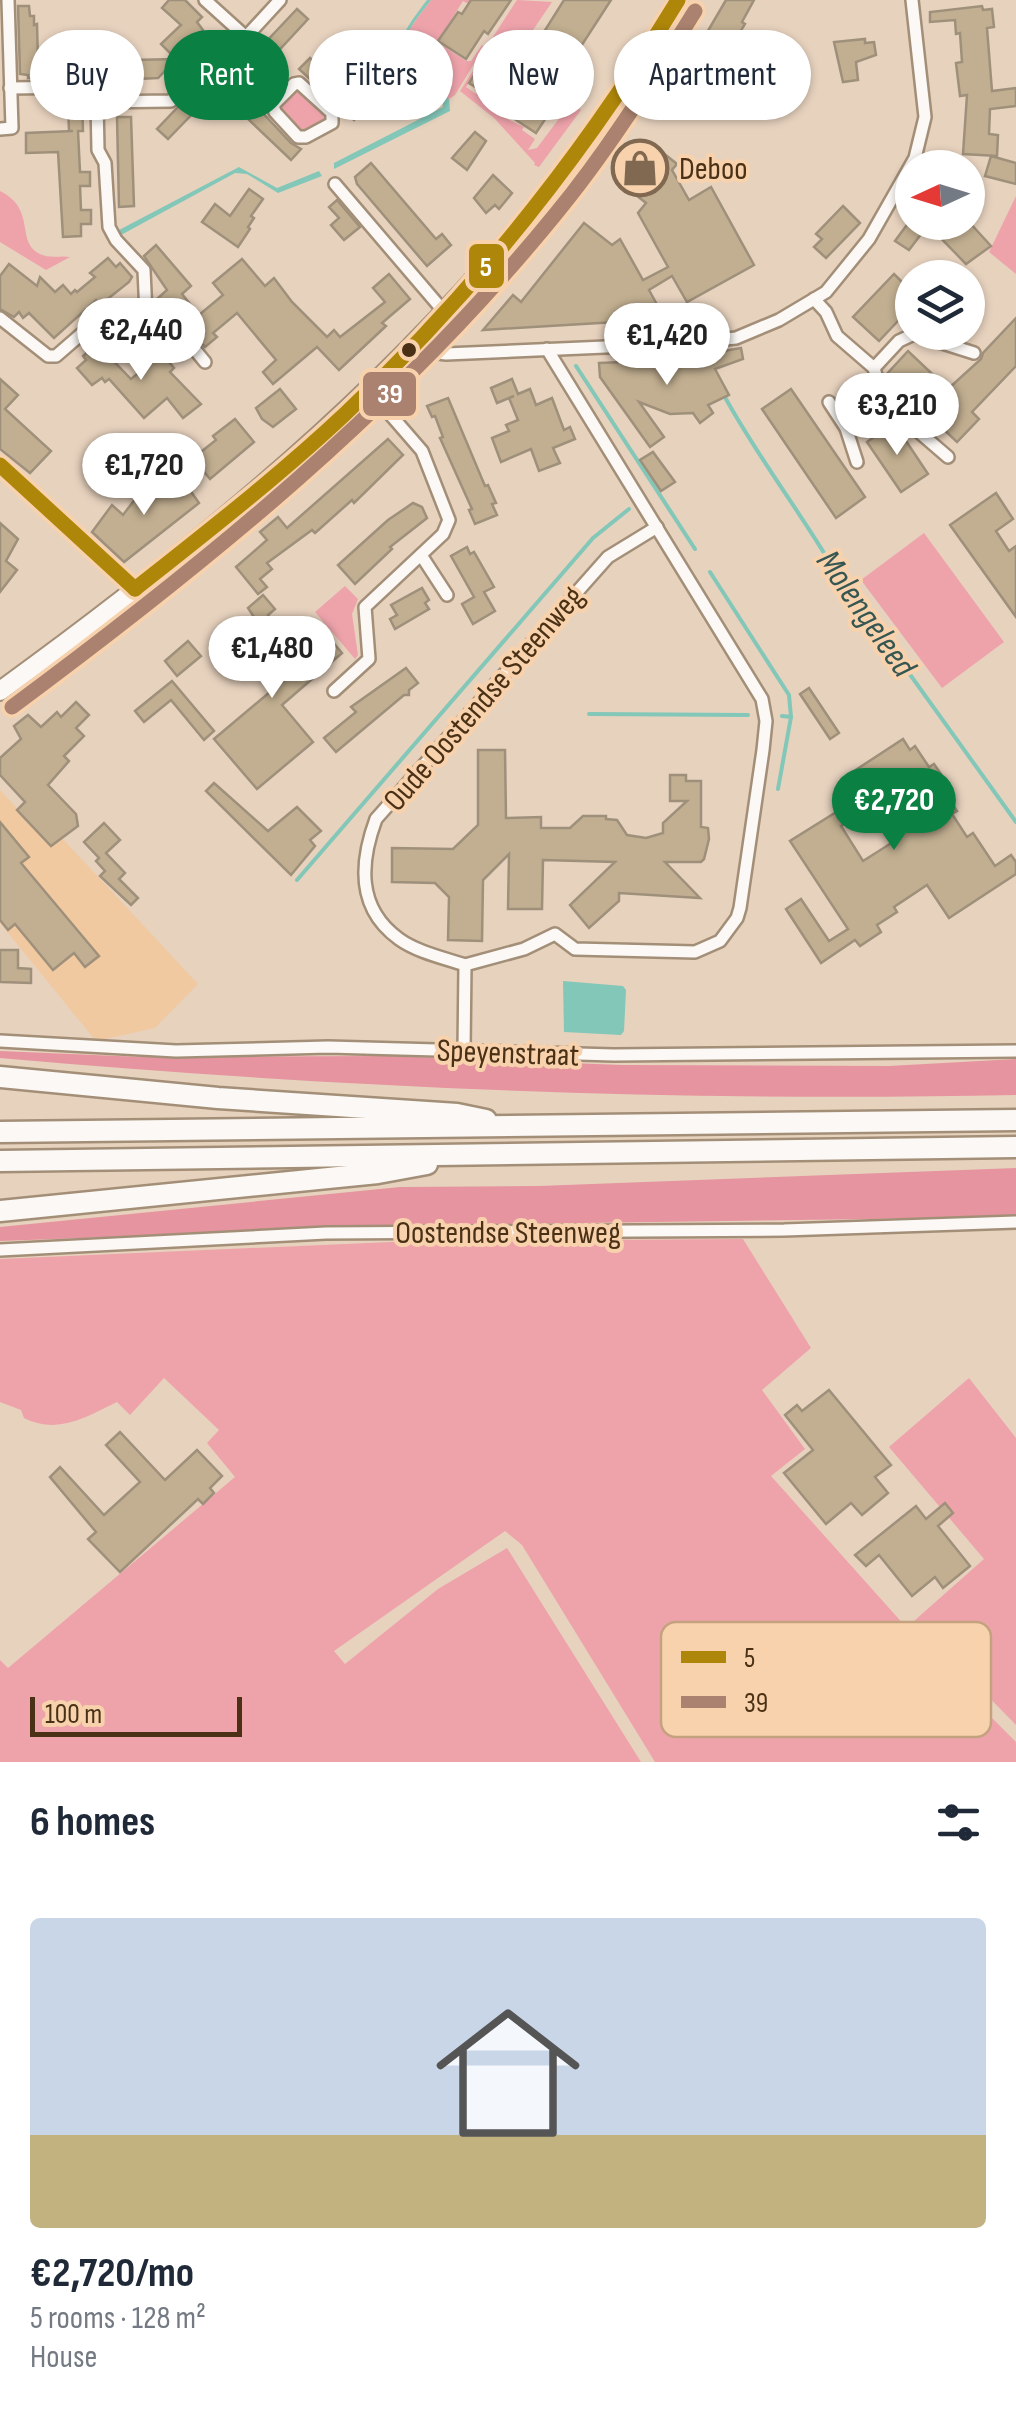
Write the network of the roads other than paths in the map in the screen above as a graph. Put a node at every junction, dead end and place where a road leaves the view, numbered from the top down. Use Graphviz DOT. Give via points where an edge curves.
graph roads {
  1 [pos="8,0"];
  2 [pos="205,0"];
  3 [pos="280,0"];
  4 [pos="678,0"];
  5 [pos="912,0"];
  6 [pos="4,14"];
  7 [pos="238,30"];
  8 [pos="252,30"];
  9 [pos="10,88"];
  10 [pos="30,88"];
  11 [pos="273,105"];
  12 [pos="97,120"];
  13 [pos="0,129"];
  14 [pos="334,184"];
  15 [pos="814,299"];
  16 [pos="446,314"];
  17 [pos="0,318"];
  18 [pos="147,336"];
  19 [pos="420,340"];
  20 [pos="547,348"];
  21 [pos="974,353"];
  22 [pos="205,362"];
  23 [pos="874,368"];
  24 [pos="370,391"];
  25 [pos="883,401"];
  26 [pos="829,402"];
  27 [pos="846,428"];
  28 [pos="948,456"];
  29 [pos="857,462"];
  30 [pos="0,465"];
  31 [pos="657,528"];
  32 [pos="421,555"];
  33 [pos="135,589"];
  34 [pos="447,594"];
  35 [pos="0,691"];
  36 [pos="334,691"];
  37 [pos="464,964"];
  38 [pos="0,1041"];
  39 [pos="464,1051"];
  40 [pos="1016,1051"];
  41 [pos="0,1077"];
  42 [pos="1016,1120"];
  43 [pos="517,1127"];
  44 [pos="0,1132"];
  45 [pos="1016,1148"];
  46 [pos="448,1156"];
  47 [pos="0,1160"];
  48 [pos="0,1211"];
  49 [pos="1016,1222"];
  50 [pos="0,1250"];
  1 -- 6 [label="street"];
  2 -- 7 [label="street"];
  3 -- 8 [label="street"];
  4 -- 16 [label="main road" via="576,156"];
  5 -- 15 [label="street" via="925,117 915,158 868,239"];
  6 -- 9 [label="street"];
  9 -- 10 [label="street"];
  9 -- 13 [label="street" via="12,128"];
  11 -- 11 [label="street" via="302,138 332,123 332,114 300,83"];
  12 -- 18 [label="street" via="109,228 144,270"];
  14 -- 16 [label="street"];
  15 -- 20 [label="street" via="736,338"];
  15 -- 23 [label="street" via="837,336"];
  16 -- 19 [label="main road"];
  17 -- 18 [label="street" via="48,356 86,330"];
  18 -- 22 [label="street" via="187,340"];
  19 -- 20 [label="street" via="438,354"];
  19 -- 24 [label="main road"];
  20 -- 31 [label="street"];
  21 -- 23 [label="street" via="914,334"];
  23 -- 25 [label="street"];
  24 -- 32 [label="street" via="422,451 447,510 448,527"];
  24 -- 33 [label="main road"];
  25 -- 27 [label="street"];
  25 -- 28 [label="street"];
  26 -- 27 [label="street"];
  27 -- 29 [label="street"];
  30 -- 33 [label="street"];
  31 -- 37 [label="street, Oude Oostendse Steenweg" via="608,557 376,820 364,866 366,893 380,919 399,939"];
  31 -- 37 [label="street" via="762,700 763,750 737,918 704,950 576,949 556,934 524,950"];
  32 -- 34 [label="street"];
  32 -- 36 [label="street" via="365,607 369,659"];
  33 -- 35 [label="main road"];
  37 -- 39 [label="street"];
  38 -- 39 [label="street, Speyenstraat" via="176,1051"];
  39 -- 40 [label="street, Speyenstraat"];
  41 -- 43 [label="highway" via="457,1114"];
  42 -- 43 [label="highway"];
  43 -- 44 [label="highway"];
  45 -- 46 [label="highway"];
  46 -- 47 [label="highway"];
  46 -- 48 [label="highway" via="378,1173"];
  49 -- 50 [label="street, Oostendse Steenweg" via="326,1233"];
}
